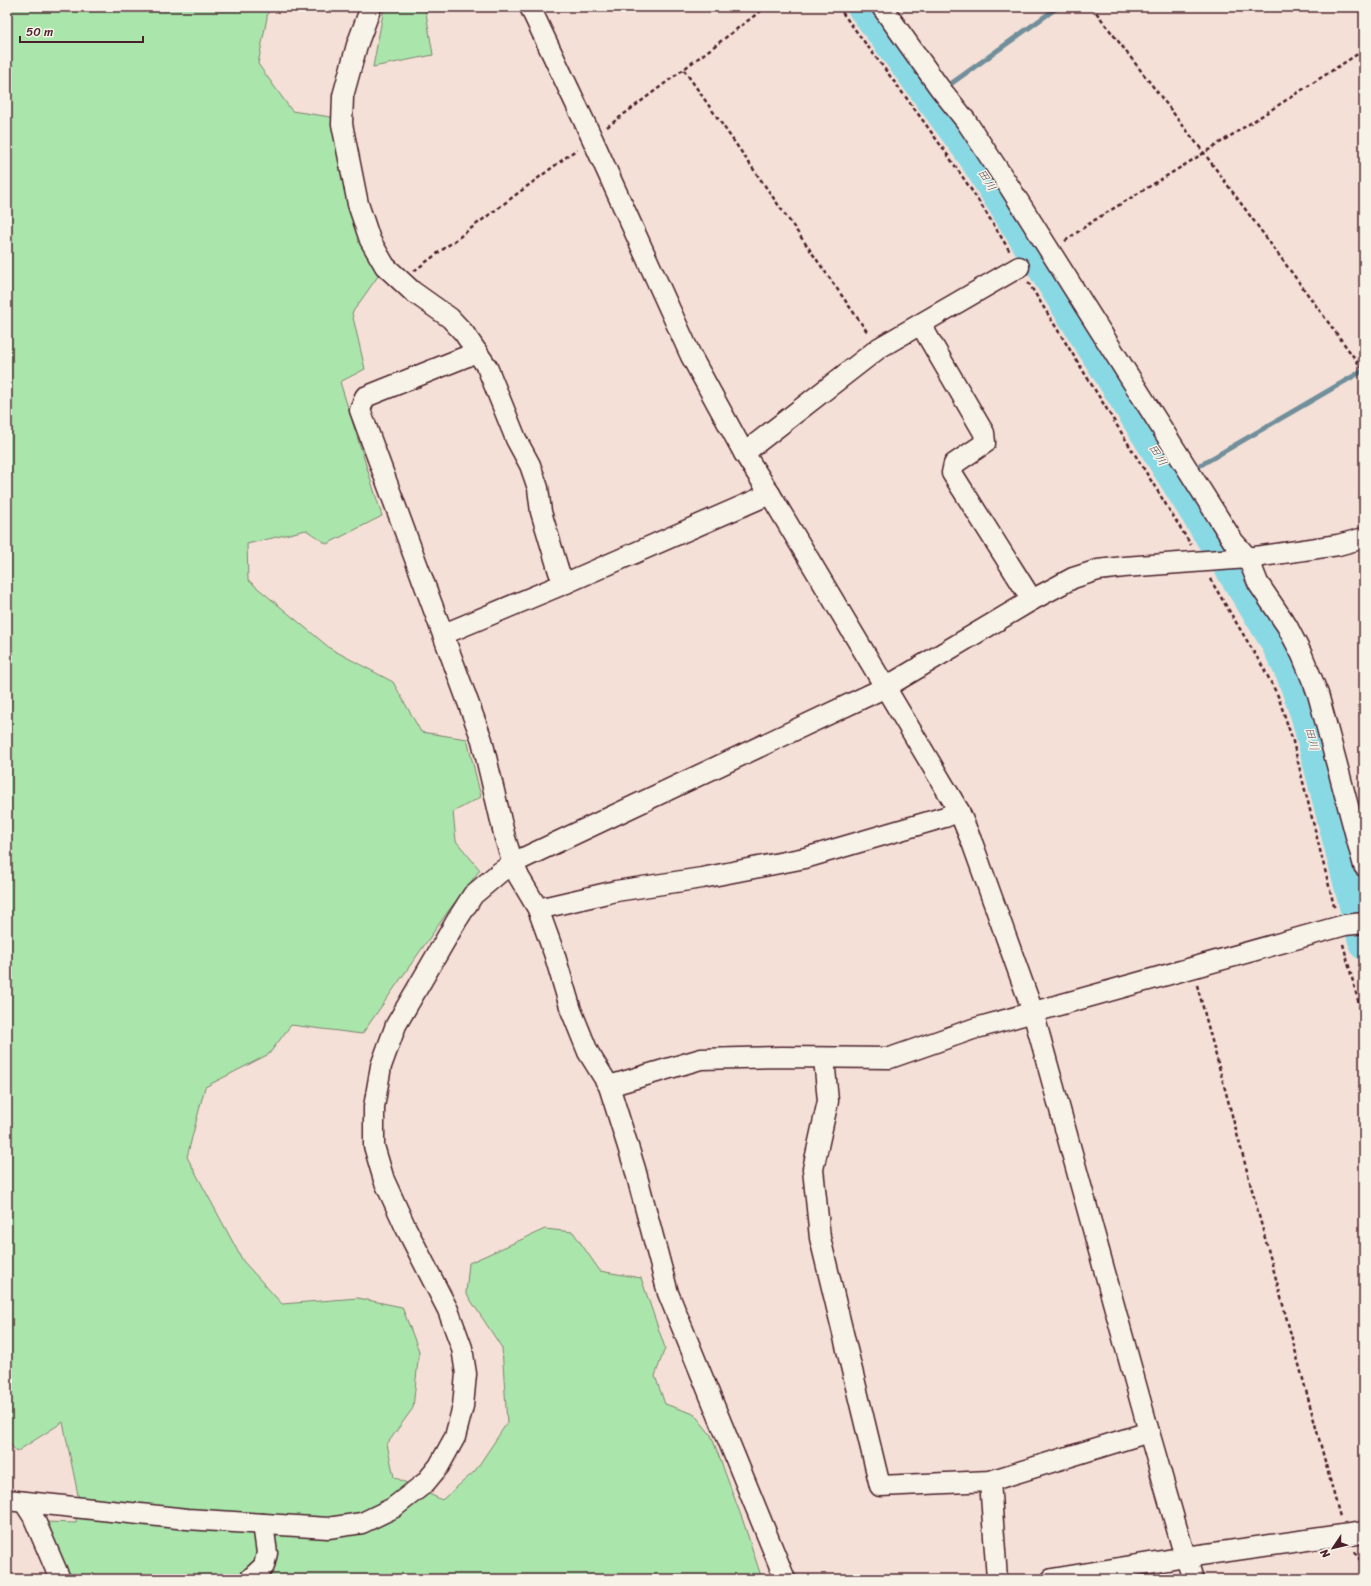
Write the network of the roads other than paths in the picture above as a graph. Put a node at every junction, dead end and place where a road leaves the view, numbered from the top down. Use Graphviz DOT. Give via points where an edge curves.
graph roads {
  1 [pos="371,7"];
  2 [pos="530,7"];
  3 [pos="882,7"];
  4 [pos="1019,267"];
  5 [pos="921,325"];
  6 [pos="476,351"];
  7 [pos="744,453"];
  8 [pos="770,494"];
  9 [pos="1364,538"];
  10 [pos="1242,559"];
  11 [pos="566,583"];
  12 [pos="1032,600"];
  13 [pos="444,634"];
  14 [pos="886,687"];
  15 [pos="959,811"];
  16 [pos="513,863"];
  17 [pos="1364,866"];
  18 [pos="538,909"];
  19 [pos="1349,925"];
  20 [pos="1033,1012"];
  21 [pos="824,1058"];
  22 [pos="609,1086"];
  23 [pos="1149,1432"];
  24 [pos="990,1481"];
  25 [pos="15,1501"];
  26 [pos="263,1524"];
  27 [pos="1355,1533"];
  28 [pos="1186,1557"];
  29 [pos="60,1579"];
  30 [pos="250,1579"];
  31 [pos="785,1579"];
  32 [pos="997,1579"];
  33 [pos="1052,1579"];
  34 [pos="1193,1579"];
  1 -- 6 [label="street" via="357,44 343,96 342,124 358,204 370,240 384,266 412,291 450,318"];
  2 -- 7 [label="street" via="691,356"];
  3 -- 10 [label="street" via="938,87 966,121 1229,534"];
  4 -- 5 [label="street"];
  5 -- 7 [label="street" via="879,348"];
  5 -- 12 [label="street" via="984,433 985,443 954,464 952,473"];
  6 -- 11 [label="street" via="487,367 516,439 530,465 538,488 540,512 559,572"];
  6 -- 13 [label="street" via="365,397 360,410"];
  7 -- 8 [label="street"];
  8 -- 11 [label="street"];
  8 -- 14 [label="street"];
  9 -- 10 [label="street"];
  10 -- 12 [label="street" via="1124,566 1098,570 1073,578"];
  10 -- 17 [label="street" via="1287,626 1318,694"];
  11 -- 13 [label="street"];
  12 -- 14 [label="street"];
  13 -- 16 [label="street" via="482,740"];
  14 -- 15 [label="street"];
  14 -- 16 [label="street"];
  15 -- 18 [label="street" via="805,858 616,891"];
  15 -- 20 [label="street"];
  16 -- 18 [label="street"];
  16 -- 26 [label="street" via="473,895 396,1025 381,1066 374,1107 374,1146 384,1180 448,1310 462,1348 465,1380 463,1406 455,1437 439,1466 425,1483 393,1508 362,1523 328,1528"];
  18 -- 22 [label="street" via="571,1010 588,1052"];
  19 -- 20 [label="street"];
  20 -- 21 [label="street" via="973,1029 890,1058"];
  20 -- 23 [label="street"];
  21 -- 22 [label="street" via="782,1056 701,1059"];
  21 -- 24 [label="street" via="828,1101 813,1169 820,1238 880,1486"];
  22 -- 31 [label="street" via="635,1169 668,1294"];
  23 -- 24 [label="street"];
  23 -- 28 [label="street"];
  24 -- 32 [label="street"];
  25 -- 26 [label="street" via="187,1519"];
  25 -- 29 [label="street" via="33,1516"];
  26 -- 30 [label="street" via="267,1553 264,1566"];
  27 -- 28 [label="street"];
  28 -- 33 [label="street"];
  28 -- 34 [label="street"];
}
